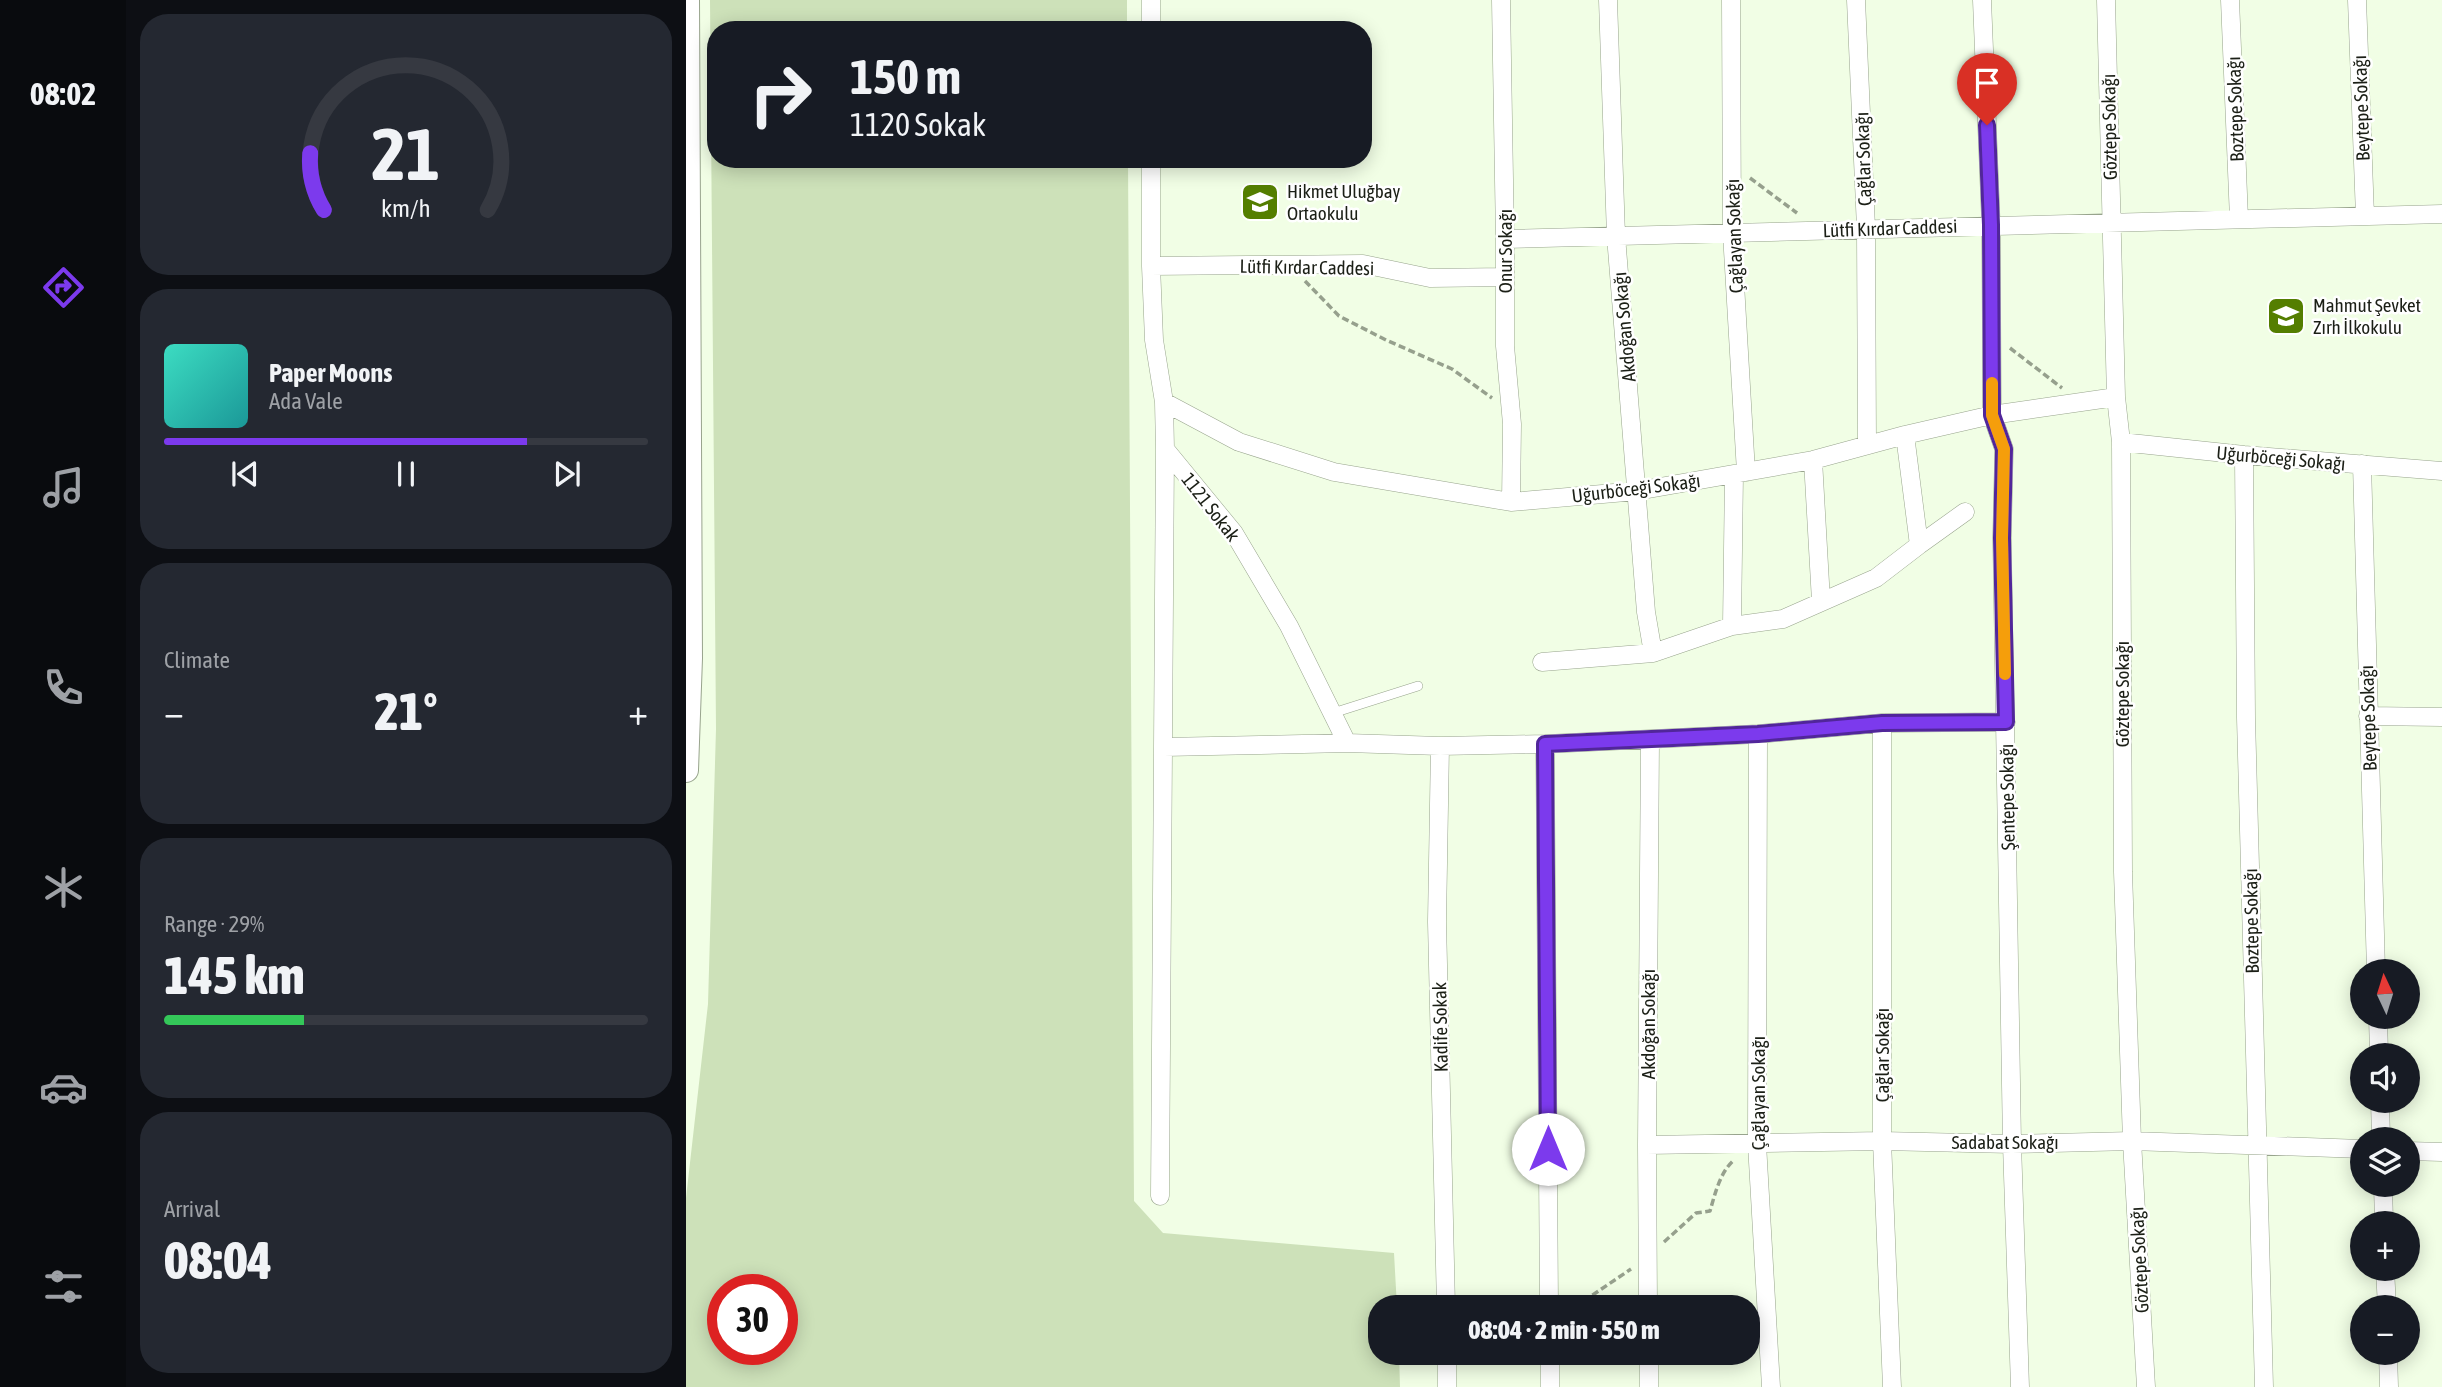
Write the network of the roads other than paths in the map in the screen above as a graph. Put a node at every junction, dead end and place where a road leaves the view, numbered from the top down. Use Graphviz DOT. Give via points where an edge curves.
graph roads {
  1 [pos="687,0"];
  2 [pos="1151,0"];
  3 [pos="1500,0"];
  4 [pos="1608,0"];
  5 [pos="1731,0"];
  6 [pos="1856,0"];
  7 [pos="1982,0"];
  8 [pos="2106,0"];
  9 [pos="2230,0"];
  10 [pos="2357,0"];
  11 [pos="1151,21"];
  12 [pos="1151,168"];
  13 [pos="2442,214"];
  14 [pos="2365,216"];
  15 [pos="2239,219"];
  16 [pos="2112,223"];
  17 [pos="1991,225"];
  18 [pos="1866,228"];
  19 [pos="1732,233"];
  20 [pos="1616,236"];
  21 [pos="1505,239"];
  22 [pos="1151,266"];
  23 [pos="1505,277"];
  24 [pos="2116,397"];
  25 [pos="1164,402"];
  26 [pos="1992,415"];
  27 [pos="1905,435"];
  28 [pos="2121,442"];
  29 [pos="1867,445"];
  30 [pos="1166,449"];
  31 [pos="2244,455"];
  32 [pos="1813,460"];
  33 [pos="2362,464"];
  34 [pos="2442,471"];
  35 [pos="1740,473"];
  36 [pos="1637,491"];
  37 [pos="1511,502"];
  38 [pos="1965,512"];
  39 [pos="1919,545"];
  40 [pos="1821,601"];
  41 [pos="1732,626"];
  42 [pos="1653,653"];
  43 [pos="1542,662"];
  44 [pos="1418,686"];
  45 [pos="1333,713"];
  46 [pos="2368,716"];
  47 [pos="2442,717"];
  48 [pos="2006,722"];
  49 [pos="1882,723"];
  50 [pos="1758,734"];
  51 [pos="1650,740"];
  52 [pos="1348,743"];
  53 [pos="1545,744"];
  54 [pos="1440,746"];
  55 [pos="1164,747"];
  56 [pos="686,770"];
  57 [pos="2376,959"];
  58 [pos="2132,1140"];
  59 [pos="1882,1141"];
  60 [pos="1757,1144"];
  61 [pos="2012,1144"];
  62 [pos="2256,1144"];
  63 [pos="1647,1145"];
  64 [pos="2350,1148"];
  65 [pos="2420,1151"];
  66 [pos="2442,1152"];
  67 [pos="1160,1196"];
  68 [pos="1446,1295"];
  69 [pos="1549,1295"];
  70 [pos="1648,1295"];
  71 [pos="1447,1365"];
  72 [pos="1550,1365"];
  73 [pos="1649,1365"];
  74 [pos="2388,1365"];
  75 [pos="1447,1387"];
  76 [pos="1550,1387"];
  77 [pos="1649,1387"];
  78 [pos="1770,1387"];
  79 [pos="1892,1387"];
  80 [pos="2020,1387"];
  81 [pos="2146,1387"];
  82 [pos="2263,1387"];
  83 [pos="2389,1387"];
  1 -- 56 [label="main road" via="690,658"];
  2 -- 11 [label="street"];
  3 -- 21 [label="street, Onur Sokağı"];
  4 -- 20 [label="street, Akdoğan Sokağı"];
  5 -- 19 [label="street, Çağlayan Sokağı"];
  6 -- 18 [label="street, Çağlar Sokağı"];
  7 -- 17 [label="street, Şentepe Sokağı"];
  8 -- 16 [label="street, Göztepe Sokağı"];
  9 -- 15 [label="street, Boztepe Sokağı"];
  10 -- 14 [label="street, Beytepe Sokağı"];
  12 -- 22 [label="street"];
  13 -- 14 [label="street, Lütfi Kırdar Caddesi"];
  14 -- 15 [label="street, Lütfi Kırdar Caddesi"];
  15 -- 16 [label="street, Lütfi Kırdar Caddesi"];
  16 -- 17 [label="street, Lütfi Kırdar Caddesi"];
  16 -- 24 [label="street, Göztepe Sokağı"];
  17 -- 18 [label="street, Lütfi Kırdar Caddesi"];
  17 -- 26 [label="street, Şentepe Sokağı"];
  18 -- 19 [label="street, Lütfi Kırdar Caddesi"];
  18 -- 29 [label="street, Çağlar Sokağı"];
  19 -- 20 [label="street, Lütfi Kırdar Caddesi"];
  19 -- 35 [label="street, Çağlayan Sokağı"];
  20 -- 21 [label="street, Lütfi Kırdar Caddesi"];
  20 -- 36 [label="street, Akdoğan Sokağı"];
  21 -- 23 [label="street, Onur Sokağı"];
  22 -- 23 [label="street, Lütfi Kırdar Caddesi" via="1363,264 1430,278"];
  22 -- 25 [label="street" via="1154,341"];
  23 -- 37 [label="street, Onur Sokağı"];
  24 -- 26 [label="street, Uğurböceği Sokağı"];
  24 -- 28 [label="street, Göztepe Sokağı"];
  25 -- 30 [label="street"];
  25 -- 37 [label="street, Uğurböceği Sokağı" via="1239,442 1334,472"];
  26 -- 27 [label="street, Uğurböceği Sokağı"];
  26 -- 48 [label="street, Şentepe Sokağı" via="2004,449"];
  27 -- 29 [label="street, Uğurböceği Sokağı"];
  27 -- 39 [label="street"];
  28 -- 31 [label="street, Uğurböceği Sokağı"];
  28 -- 58 [label="street, Göztepe Sokağı" via="2123,872"];
  29 -- 32 [label="street, Uğurböceği Sokağı"];
  30 -- 45 [label="street, 1121 Sokak" via="1234,533"];
  30 -- 55 [label="street"];
  31 -- 33 [label="street, Uğurböceği Sokağı"];
  31 -- 62 [label="street, Boztepe Sokağı"];
  32 -- 35 [label="street, Uğurböceği Sokağı"];
  32 -- 40 [label="street"];
  33 -- 34 [label="street, Uğurböceği Sokağı"];
  33 -- 46 [label="street, Beytepe Sokağı"];
  35 -- 36 [label="street, Uğurböceği Sokağı"];
  35 -- 41 [label="street, Çağlayan Sokağı"];
  36 -- 37 [label="street, Uğurböceği Sokağı"];
  36 -- 42 [label="street, Akdoğan Sokağı"];
  38 -- 39 [label="street"];
  39 -- 40 [label="street" via="1876,578"];
  40 -- 41 [label="street" via="1783,619"];
  41 -- 42 [label="street"];
  42 -- 43 [label="street"];
  44 -- 45 [label="lane"];
  45 -- 52 [label="street, 1121 Sokak"];
  46 -- 47 [label="street"];
  46 -- 57 [label="street, Beytepe Sokağı"];
  48 -- 49 [label="street"];
  48 -- 61 [label="street, Şentepe Sokağı"];
  49 -- 50 [label="street"];
  49 -- 59 [label="street, Çağlar Sokağı"];
  50 -- 51 [label="street"];
  50 -- 60 [label="street, Çağlayan Sokağı"];
  51 -- 53 [label="street"];
  51 -- 63 [label="street, Akdoğan Sokağı"];
  52 -- 54 [label="street"];
  52 -- 55 [label="street"];
  53 -- 54 [label="street"];
  53 -- 69 [label="street"];
  54 -- 68 [label="street, Kadife Sokak" via="1437,922"];
  55 -- 67 [label="street"];
  58 -- 61 [label="street, Sadabat Sokağı"];
  58 -- 62 [label="street, Sadabat Sokağı"];
  58 -- 81 [label="street, Göztepe Sokağı"];
  59 -- 60 [label="street, Sadabat Sokağı"];
  59 -- 61 [label="street, Sadabat Sokağı"];
  59 -- 79 [label="street, Çağlar Sokağı"];
  60 -- 63 [label="street, Sadabat Sokağı"];
  60 -- 78 [label="street, Çağlayan Sokağı"];
  61 -- 80 [label="street, Şentepe Sokağı"];
  62 -- 64 [label="street, Sadabat Sokağı"];
  62 -- 82 [label="street, Boztepe Sokağı"];
  63 -- 70 [label="street, Akdoğan Sokağı"];
  65 -- 66 [label="street"];
  71 -- 75 [label="street"];
  72 -- 76 [label="street"];
  73 -- 77 [label="street"];
  74 -- 83 [label="street"];
}
